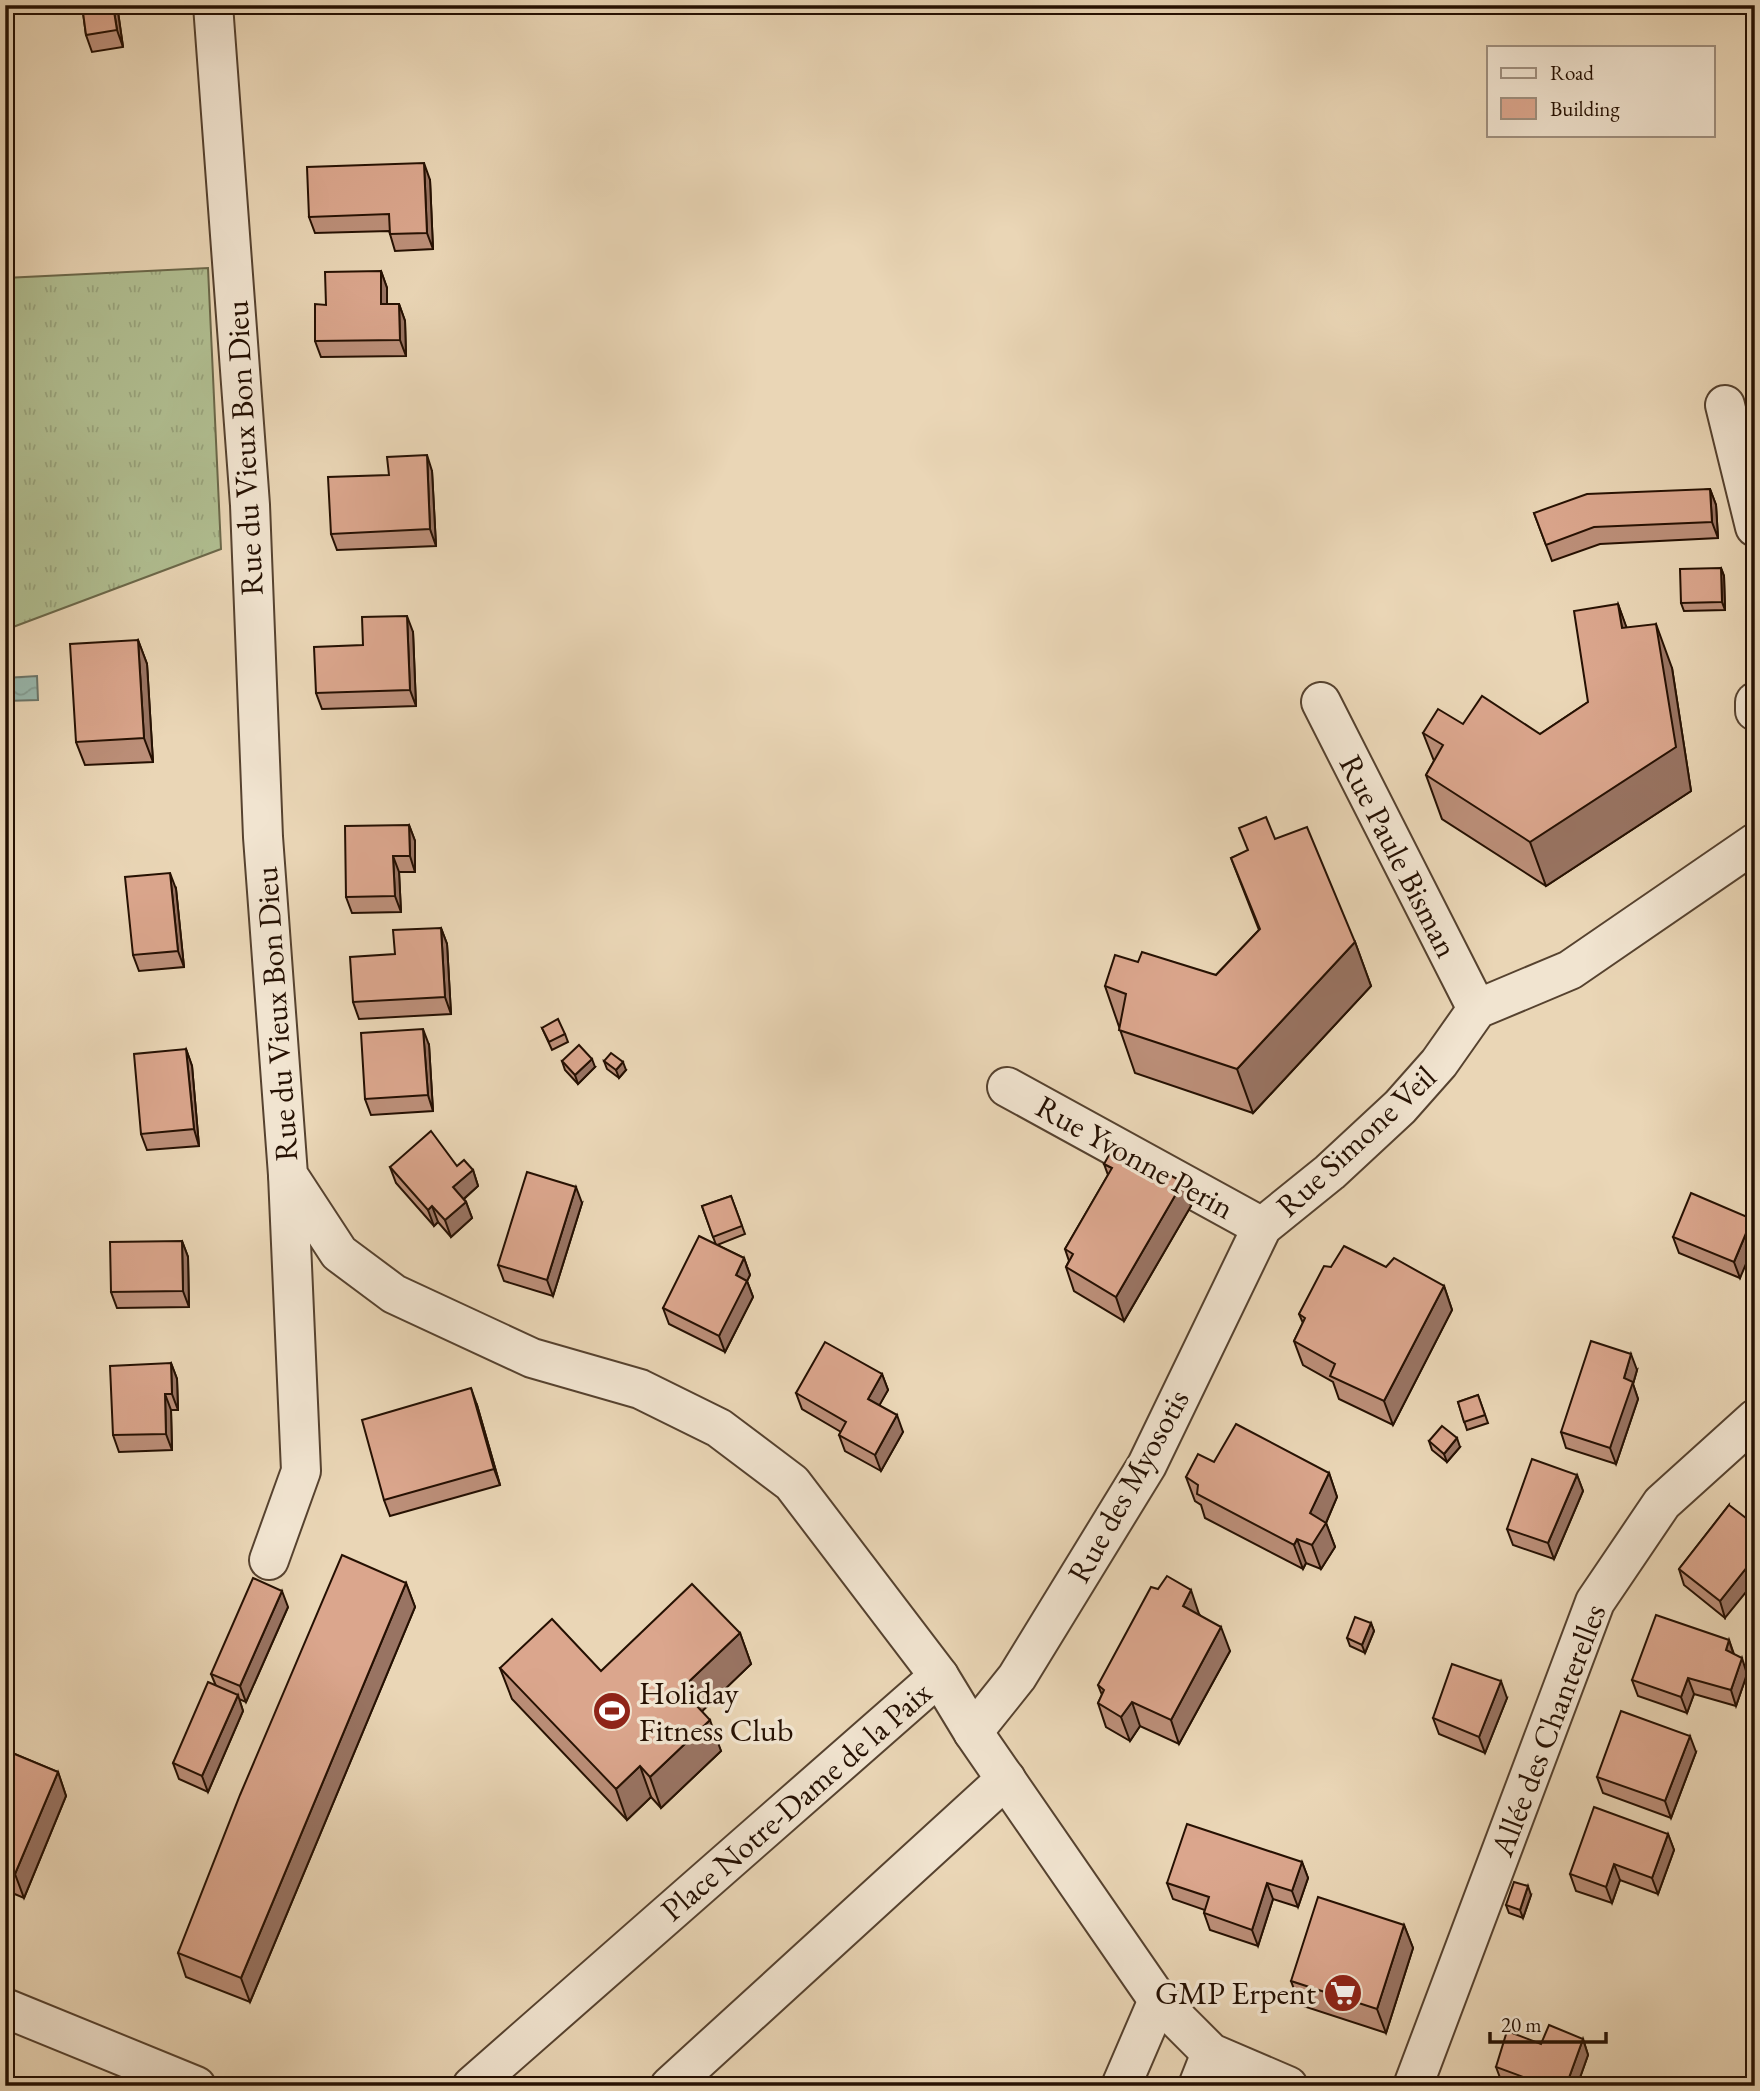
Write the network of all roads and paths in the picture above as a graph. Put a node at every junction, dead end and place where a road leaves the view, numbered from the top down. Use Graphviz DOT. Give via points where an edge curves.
graph roads {
  1 [pos="213,5"];
  2 [pos="1725,405"];
  3 [pos="1755,527"];
  4 [pos="1321,702"];
  5 [pos="1755,702"];
  6 [pos="1755,711"];
  7 [pos="1755,843"];
  8 [pos="1477,1009"];
  9 [pos="1007,1087"];
  10 [pos="288,1175"];
  11 [pos="1262,1227"];
  12 [pos="1755,1419"];
  13 [pos="269,1560"];
  14 [pos="939,1676"];
  15 [pos="973,1732"];
  16 [pos="1006,1779"];
  17 [pos="1158,2000"];
  18 [pos="5,2008"];
  19 [pos="1205,2070"];
  20 [pos="196,2086"];
  21 [pos="472,2086"];
  22 [pos="670,2086"];
  23 [pos="1121,2086"];
  24 [pos="1289,2086"];
  25 [pos="1413,2086"];
  1 -- 10 [label="street, Rue du Vieux Bon Dieu" via="250,505 263,837"];
  2 -- 3 [label="street"];
  4 -- 8 [label="street, Rue Paule Bisman"];
  5 -- 6 [label="street"];
  7 -- 8 [label="street" via="1570,970"];
  8 -- 11 [label="street, Rue Simone Veil" via="1400,1107"];
  9 -- 11 [label="street, Rue Yvonne Perin"];
  10 -- 13 [label="street" via="301,1471"];
  10 -- 14 [label="street, Rue du Vieux Bon Dieu" via="339,1253 394,1294 532,1359 640,1390 719,1428 792,1483"];
  11 -- 15 [label="street, Rue des Myosotis" via="1147,1465 1017,1677"];
  12 -- 25 [label="street, Allée des Chanterelles" via="1662,1503 1595,1602"];
  14 -- 15 [label="street, Place Notre-Dame de la Paix"];
  14 -- 21 [label="street, Place Notre-Dame de la Paix"];
  15 -- 16 [label="street, Place Notre-Dame de la Paix"];
  16 -- 17 [label="street"];
  16 -- 22 [label="street"];
  17 -- 19 [label="street"];
  17 -- 23 [label="street"];
  18 -- 20 [label="street"];
  19 -- 24 [label="street"];
}
